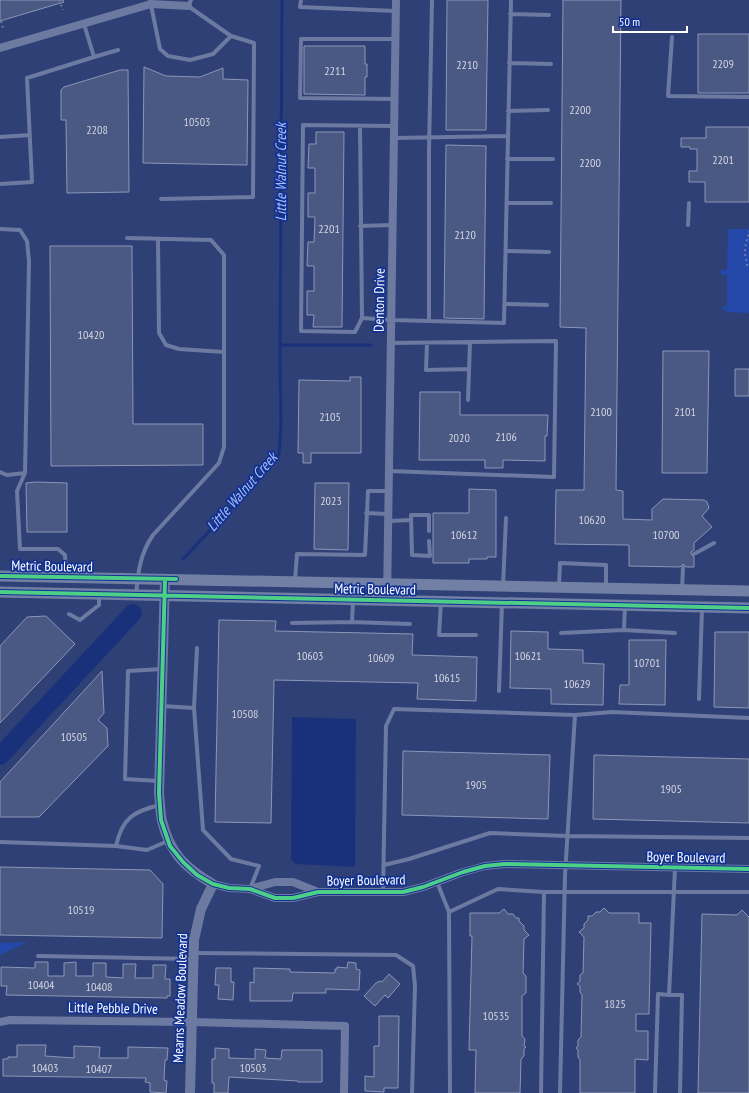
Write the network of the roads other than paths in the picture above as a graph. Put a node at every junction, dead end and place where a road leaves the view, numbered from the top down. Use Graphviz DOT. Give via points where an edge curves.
graph roads {
  1 [pos="301,0"];
  2 [pos="396,0"];
  3 [pos="432,0"];
  4 [pos="510,0"];
  5 [pos="151,2"];
  6 [pos="190,3"];
  7 [pos="396,11"];
  8 [pos="510,14"];
  9 [pos="549,15"];
  10 [pos="84,24"];
  11 [pos="231,36"];
  12 [pos="672,37"];
  13 [pos="396,39"];
  14 [pos="0,48"];
  15 [pos="118,50"];
  16 [pos="94,57"];
  17 [pos="509,62"];
  18 [pos="551,64"];
  19 [pos="749,97"];
  20 [pos="394,99"];
  21 [pos="548,110"];
  22 [pos="508,111"];
  23 [pos="360,126"];
  24 [pos="394,126"];
  25 [pos="30,135"];
  26 [pos="508,136"];
  27 [pos="0,137"];
  28 [pos="430,137"];
  29 [pos="394,138"];
  30 [pos="507,159"];
  31 [pos="553,159"];
  32 [pos="0,184"];
  33 [pos="161,199"];
  34 [pos="507,203"];
  35 [pos="551,203"];
  36 [pos="689,203"];
  37 [pos="393,225"];
  38 [pos="688,225"];
  39 [pos="360,226"];
  40 [pos="0,229"];
  41 [pos="127,238"];
  42 [pos="158,238"];
  43 [pos="506,251"];
  44 [pos="549,252"];
  45 [pos="505,304"];
  46 [pos="547,305"];
  47 [pos="362,318"];
  48 [pos="392,320"];
  49 [pos="429,321"];
  50 [pos="470,342"];
  51 [pos="391,343"];
  52 [pos="427,343"];
  53 [pos="224,352"];
  54 [pos="469,370"];
  55 [pos="468,400"];
  56 [pos="0,472"];
  57 [pos="390,472"];
  58 [pos="25,473"];
  59 [pos="389,491"];
  60 [pos="366,514"];
  61 [pos="389,518"];
  62 [pos="506,518"];
  63 [pos="411,520"];
  64 [pos="429,531"];
  65 [pos="429,541"];
  66 [pos="714,543"];
  67 [pos="694,554"];
  68 [pos="683,567"];
  69 [pos="0,576"];
  70 [pos="66,576"];
  71 [pos="138,578"];
  72 [pos="165,579"];
  73 [pos="295,582"];
  74 [pos="388,584"];
  75 [pos="503,586"];
  76 [pos="559,587"];
  77 [pos="606,588"];
  78 [pos="682,590"];
  79 [pos="749,591"];
  80 [pos="0,592"];
  81 [pos="99,594"];
  82 [pos="136,595"];
  83 [pos="164,595"];
  84 [pos="353,599"];
  85 [pos="387,600"];
  86 [pos="441,601"];
  87 [pos="502,603"];
  88 [pos="625,605"];
  89 [pos="702,606"];
  90 [pos="749,608"];
  91 [pos="69,614"];
  92 [pos="352,622"];
  93 [pos="292,623"];
  94 [pos="410,624"];
  95 [pos="624,630"];
  96 [pos="675,632"];
  97 [pos="561,633"];
  98 [pos="476,635"];
  99 [pos="197,648"];
  100 [pos="162,669"];
  101 [pos="499,691"];
  102 [pos="699,699"];
  103 [pos="161,706"];
  104 [pos="194,708"];
  105 [pos="575,715"];
  106 [pos="749,718"];
  107 [pos="159,781"];
  108 [pos="160,805"];
  109 [pos="567,836"];
  110 [pos="749,838"];
  111 [pos="168,841"];
  112 [pos="0,842"];
  113 [pos="116,846"];
  114 [pos="384,865"];
  115 [pos="566,865"];
  116 [pos="675,867"];
  117 [pos="749,869"];
  118 [pos="437,882"];
  119 [pos="213,884"];
  120 [pos="250,889"];
  121 [pos="318,892"];
  122 [pos="544,892"];
  123 [pos="565,892"];
  124 [pos="674,892"];
  125 [pos="749,892"];
  126 [pos="384,893"];
  127 [pos="449,912"];
  128 [pos="38,956"];
  129 [pos="193,956"];
  130 [pos="669,995"];
  131 [pos="0,1022"];
  132 [pos="192,1022"];
  133 [pos="190,1093"];
  134 [pos="344,1093"];
  135 [pos="412,1093"];
  136 [pos="450,1093"];
  137 [pos="540,1093"];
  138 [pos="560,1093"];
  139 [pos="655,1093"];
  140 [pos="680,1093"];
  1 -- 7 [label="lane" via="300,8"];
  2 -- 7 [label="street, Denton Drive"];
  3 -- 28 [label="lane"];
  4 -- 8 [label="lane"];
  5 -- 6 [label="street"];
  5 -- 10 [label="street"];
  5 -- 11 [label="lane" via="160,49 168,56 190,60 214,54"];
  6 -- 11 [label="lane"];
  7 -- 13 [label="street, Denton Drive"];
  8 -- 9 [label="lane"];
  8 -- 17 [label="lane"];
  10 -- 14 [label="street"];
  10 -- 16 [label="lane"];
  11 -- 33 [label="lane" via="254,44 253,197"];
  12 -- 19 [label="lane" via="668,96"];
  13 -- 20 [label="street, Denton Drive"];
  13 -- 20 [label="lane" via="301,39 300,98"];
  15 -- 16 [label="lane"];
  16 -- 25 [label="lane" via="27,78"];
  17 -- 18 [label="lane"];
  17 -- 22 [label="lane"];
  20 -- 24 [label="street, Denton Drive"];
  21 -- 22 [label="lane"];
  22 -- 26 [label="lane"];
  23 -- 24 [label="lane"];
  23 -- 39 [label="lane"];
  23 -- 47 [label="lane" via="304,126 301,331 355,332"];
  24 -- 29 [label="street, Denton Drive"];
  25 -- 27 [label="lane"];
  25 -- 32 [label="lane" via="32,182"];
  26 -- 28 [label="lane"];
  26 -- 30 [label="lane"];
  28 -- 29 [label="lane"];
  28 -- 49 [label="lane"];
  29 -- 37 [label="street, Denton Drive"];
  30 -- 31 [label="lane"];
  30 -- 34 [label="lane"];
  34 -- 35 [label="lane"];
  34 -- 43 [label="lane"];
  36 -- 38 [label="lane"];
  37 -- 39 [label="lane"];
  37 -- 48 [label="street, Denton Drive"];
  39 -- 47 [label="lane"];
  40 -- 58 [label="lane" via="20,230 27,241"];
  41 -- 42 [label="lane"];
  42 -- 53 [label="lane" via="159,333 166,345 179,349"];
  42 -- 53 [label="lane" via="211,240 224,255"];
  43 -- 44 [label="lane"];
  43 -- 45 [label="lane"];
  45 -- 46 [label="lane"];
  45 -- 49 [label="lane" via="504,323"];
  47 -- 48 [label="lane"];
  48 -- 49 [label="lane"];
  48 -- 51 [label="street, Denton Drive"];
  50 -- 52 [label="lane"];
  50 -- 54 [label="lane"];
  50 -- 57 [label="lane" via="556,341 554,476"];
  51 -- 52 [label="lane"];
  51 -- 57 [label="street, Denton Drive"];
  52 -- 54 [label="lane" via="426,370"];
  53 -- 71 [label="lane" via="224,447 219,463 153,535 142,556"];
  54 -- 55 [label="lane"];
  56 -- 58 [label="lane" via="7,475"];
  57 -- 59 [label="street, Denton Drive"];
  58 -- 70 [label="lane" via="17,491 20,549 58,549 65,555"];
  59 -- 60 [label="lane" via="368,491"];
  59 -- 61 [label="street, Denton Drive"];
  60 -- 61 [label="lane"];
  60 -- 73 [label="lane" via="365,555 297,554"];
  61 -- 63 [label="lane"];
  61 -- 74 [label="street, Denton Drive"];
  62 -- 75 [label="lane"];
  63 -- 64 [label="lane" via="411,515 429,515"];
  63 -- 65 [label="lane" via="412,555 430,556"];
  66 -- 67 [label="lane"];
  68 -- 78 [label="lane"];
  69 -- 70 [label="main road, Metric Boulevard"];
  70 -- 71 [label="main road, Metric Boulevard"];
  71 -- 72 [label="main road, Metric Boulevard"];
  71 -- 82 [label="lane"];
  72 -- 73 [label="main road, Metric Boulevard"];
  72 -- 83 [label="street, Boyer Boulevard"];
  73 -- 74 [label="main road, Metric Boulevard"];
  74 -- 75 [label="main road, Metric Boulevard"];
  74 -- 85 [label="street, Denton Drive"];
  75 -- 76 [label="main road, Metric Boulevard"];
  76 -- 77 [label="main road, Metric Boulevard"];
  76 -- 77 [label="lane" via="560,563 606,565"];
  77 -- 78 [label="main road, Metric Boulevard"];
  78 -- 79 [label="main road, Metric Boulevard"];
  80 -- 81 [label="main road, Metric Boulevard"];
  81 -- 82 [label="main road, Metric Boulevard"];
  81 -- 91 [label="lane" via="99,605 80,620"];
  82 -- 83 [label="main road, Metric Boulevard"];
  83 -- 84 [label="main road, Metric Boulevard"];
  83 -- 100 [label="street, Boyer Boulevard"];
  84 -- 85 [label="main road, Metric Boulevard"];
  84 -- 92 [label="lane"];
  85 -- 86 [label="main road, Metric Boulevard"];
  86 -- 87 [label="main road, Metric Boulevard"];
  86 -- 98 [label="lane" via="439,635"];
  87 -- 88 [label="main road, Metric Boulevard"];
  87 -- 101 [label="lane"];
  88 -- 89 [label="main road, Metric Boulevard"];
  88 -- 95 [label="lane"];
  89 -- 90 [label="main road, Metric Boulevard"];
  89 -- 102 [label="lane"];
  92 -- 93 [label="lane"];
  92 -- 94 [label="lane"];
  95 -- 96 [label="lane"];
  95 -- 97 [label="lane"];
  99 -- 104 [label="lane"];
  100 -- 103 [label="street, Boyer Boulevard"];
  100 -- 107 [label="lane" via="128,671 125,779"];
  103 -- 104 [label="lane"];
  103 -- 107 [label="street, Boyer Boulevard"];
  104 -- 120 [label="lane" via="203,830 231,859 259,866"];
  105 -- 106 [label="lane" via="612,712"];
  105 -- 109 [label="lane"];
  105 -- 114 [label="lane" via="394,709 386,726"];
  107 -- 108 [label="street, Boyer Boulevard"];
  108 -- 111 [label="street, Boyer Boulevard" via="161,820"];
  108 -- 113 [label="lane" via="142,809 130,818 119,831"];
  109 -- 110 [label="lane"];
  109 -- 114 [label="lane" via="490,833"];
  109 -- 115 [label="lane"];
  111 -- 113 [label="lane" via="147,850"];
  111 -- 119 [label="street, Boyer Boulevard" via="196,875"];
  112 -- 113 [label="lane"];
  114 -- 126 [label="lane"];
  115 -- 116 [label="street, Boyer Boulevard"];
  115 -- 118 [label="street, Boyer Boulevard" via="485,866"];
  115 -- 123 [label="lane"];
  116 -- 117 [label="street, Boyer Boulevard"];
  116 -- 124 [label="lane"];
  118 -- 126 [label="street, Boyer Boulevard" via="403,892"];
  118 -- 127 [label="lane"];
  119 -- 120 [label="street, Boyer Boulevard"];
  119 -- 129 [label="street, Mearns Meadow Boulevard" via="201,909"];
  120 -- 121 [label="street, Boyer Boulevard" via="274,898 293,898"];
  120 -- 121 [label="street, Boyer Boulevard" via="275,882 293,882"];
  121 -- 126 [label="street, Boyer Boulevard"];
  122 -- 123 [label="lane"];
  122 -- 127 [label="lane" via="498,889"];
  122 -- 137 [label="lane"];
  123 -- 124 [label="lane"];
  123 -- 138 [label="lane"];
  124 -- 125 [label="lane"];
  124 -- 130 [label="lane"];
  127 -- 136 [label="lane"];
  128 -- 129 [label="lane"];
  129 -- 132 [label="street, Mearns Meadow Boulevard"];
  129 -- 135 [label="lane" via="396,954 413,966 415,979"];
  130 -- 139 [label="lane" via="658,994"];
  130 -- 140 [label="lane" via="682,995"];
  131 -- 132 [label="street, Little Pebble Drive"];
  132 -- 133 [label="street, Mearns Meadow Boulevard"];
  132 -- 134 [label="street, Little Pebble Drive" via="345,1026"];
}
